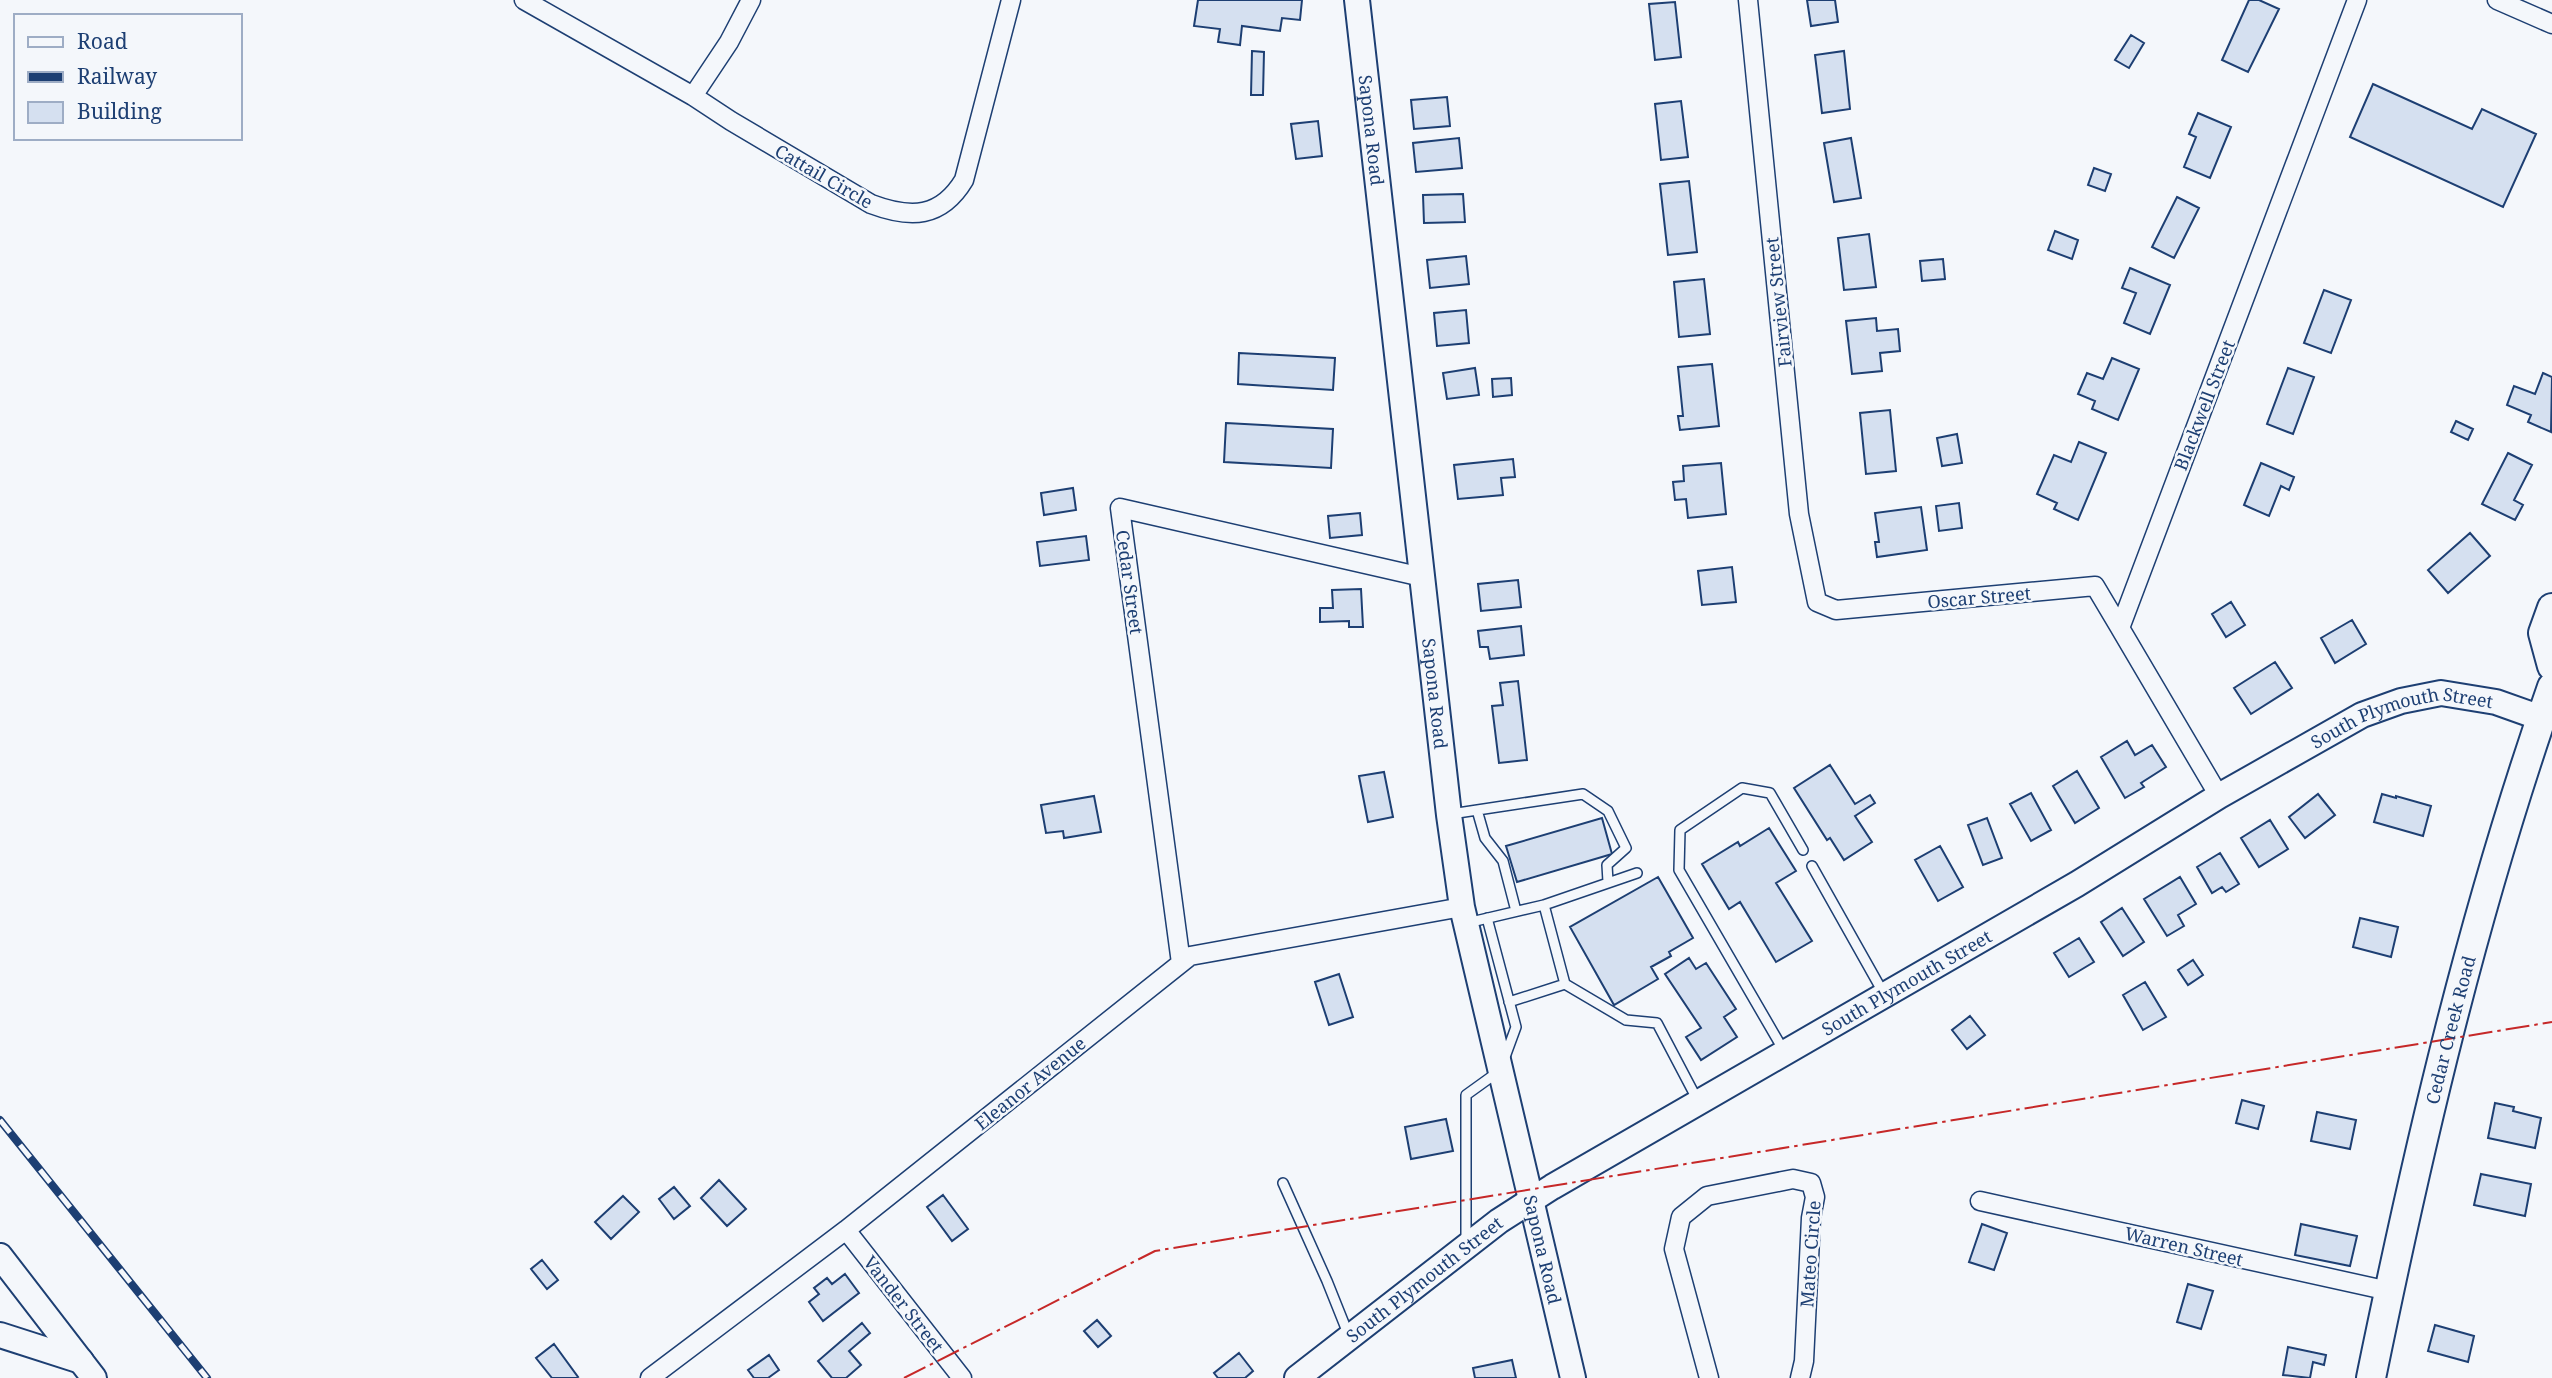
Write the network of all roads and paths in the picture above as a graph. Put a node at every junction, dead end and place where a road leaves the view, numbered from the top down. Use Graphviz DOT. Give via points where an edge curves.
graph roads {
  1 [pos="524,0"];
  2 [pos="751,0"];
  3 [pos="1011,0"];
  4 [pos="1357,0"];
  5 [pos="1748,0"];
  6 [pos="2357,0"];
  7 [pos="2497,0"];
  8 [pos="2552,24"];
  9 [pos="693,96"];
  10 [pos="1422,577"];
  11 [pos="1817,602"];
  12 [pos="2552,608"];
  13 [pos="2120,628"];
  14 [pos="2552,666"];
  15 [pos="2552,687"];
  16 [pos="2547,720"];
  17 [pos="2219,796"];
  18 [pos="1477,810"];
  19 [pos="1449,815"];
  20 [pos="1803,849"];
  21 [pos="1812,866"];
  22 [pos="1637,873"];
  23 [pos="1608,882"];
  24 [pos="1544,905"];
  25 [pos="1516,911"];
  26 [pos="1471,916"];
  27 [pos="1181,962"];
  28 [pos="1565,984"];
  29 [pos="1885,995"];
  30 [pos="1509,1002"];
  31 [pos="1785,1052"];
  32 [pos="1499,1071"];
  33 [pos="1699,1102"];
  34 [pos="1283,1183"];
  35 [pos="1531,1200"];
  36 [pos="1980,1201"];
  37 [pos="846,1230"];
  38 [pos="1466,1247"];
  39 [pos="0,1256"];
  40 [pos="2389,1291"];
  41 [pos="0,1335"];
  42 [pos="1349,1337"];
  43 [pos="88,1370"];
  44 [pos="650,1378"];
  45 [pos="962,1378"];
  46 [pos="1297,1378"];
  47 [pos="1573,1378"];
  48 [pos="1709,1378"];
  49 [pos="1800,1378"];
  50 [pos="2371,1378"];
  1 -- 9 [label="street, Cattail Circle"];
  2 -- 9 [label="street"];
  3 -- 9 [label="street, Cattail Circle" via="964,180 943,205 926,212 908,214 871,204"];
  4 -- 10 [label="street, Sapona Road"];
  5 -- 11 [label="street, Fairview Street" via="1799,514"];
  6 -- 13 [label="street, Blackwell Street"];
  7 -- 8 [label="street"];
  10 -- 19 [label="street, Sapona Road"];
  10 -- 27 [label="street, Cedar Street" via="1120,508"];
  11 -- 13 [label="street, Oscar Street" via="1836,610 2095,586"];
  12 -- 14 [label="main road" via="2543,633"];
  13 -- 17 [label="street"];
  15 -- 16 [label="main road, Cedar Creek Road"];
  16 -- 17 [label="street, South Plymouth Street" via="2496,702 2441,693 2402,701 2362,715"];
  16 -- 40 [label="main road, Cedar Creek Road" via="2479,916"];
  17 -- 29 [label="street, South Plymouth Street"];
  18 -- 19 [label="lane"];
  18 -- 23 [label="lane" via="1584,794 1608,811 1626,848 1607,865"];
  18 -- 25 [label="lane" via="1485,838 1503,861"];
  19 -- 26 [label="street, Sapona Road"];
  20 -- 31 [label="lane" via="1770,793 1742,788 1680,830 1679,870"];
  21 -- 29 [label="lane"];
  22 -- 23 [label="lane"];
  23 -- 24 [label="lane"];
  24 -- 25 [label="lane"];
  24 -- 28 [label="lane"];
  25 -- 26 [label="lane"];
  26 -- 27 [label="street, Eleanor Avenue" via="1190,956"];
  26 -- 30 [label="lane"];
  26 -- 32 [label="street, Sapona Road"];
  27 -- 37 [label="street, Eleanor Avenue"];
  28 -- 30 [label="lane"];
  28 -- 33 [label="lane" via="1626,1020 1657,1023"];
  29 -- 31 [label="street, South Plymouth Street"];
  30 -- 32 [label="lane" via="1516,1027"];
  31 -- 33 [label="street, South Plymouth Street"];
  32 -- 35 [label="street, Sapona Road"];
  32 -- 38 [label="lane" via="1466,1095"];
  33 -- 35 [label="street, South Plymouth Street"];
  34 -- 42 [label="lane"];
  35 -- 38 [label="street, South Plymouth Street"];
  35 -- 47 [label="street, Sapona Road"];
  36 -- 40 [label="street, Warren Street"];
  37 -- 44 [label="street, Eleanor Avenue"];
  37 -- 45 [label="street, Vander Street"];
  38 -- 42 [label="street, South Plymouth Street"];
  39 -- 43 [label="street"];
  40 -- 50 [label="main road, Cedar Creek Road"];
  41 -- 43 [label="street"];
  42 -- 46 [label="street, South Plymouth Street"];
  48 -- 49 [label="street, Mateo Circle" via="1674,1249 1681,1217 1707,1196 1793,1179 1811,1183 1815,1198"];
}
